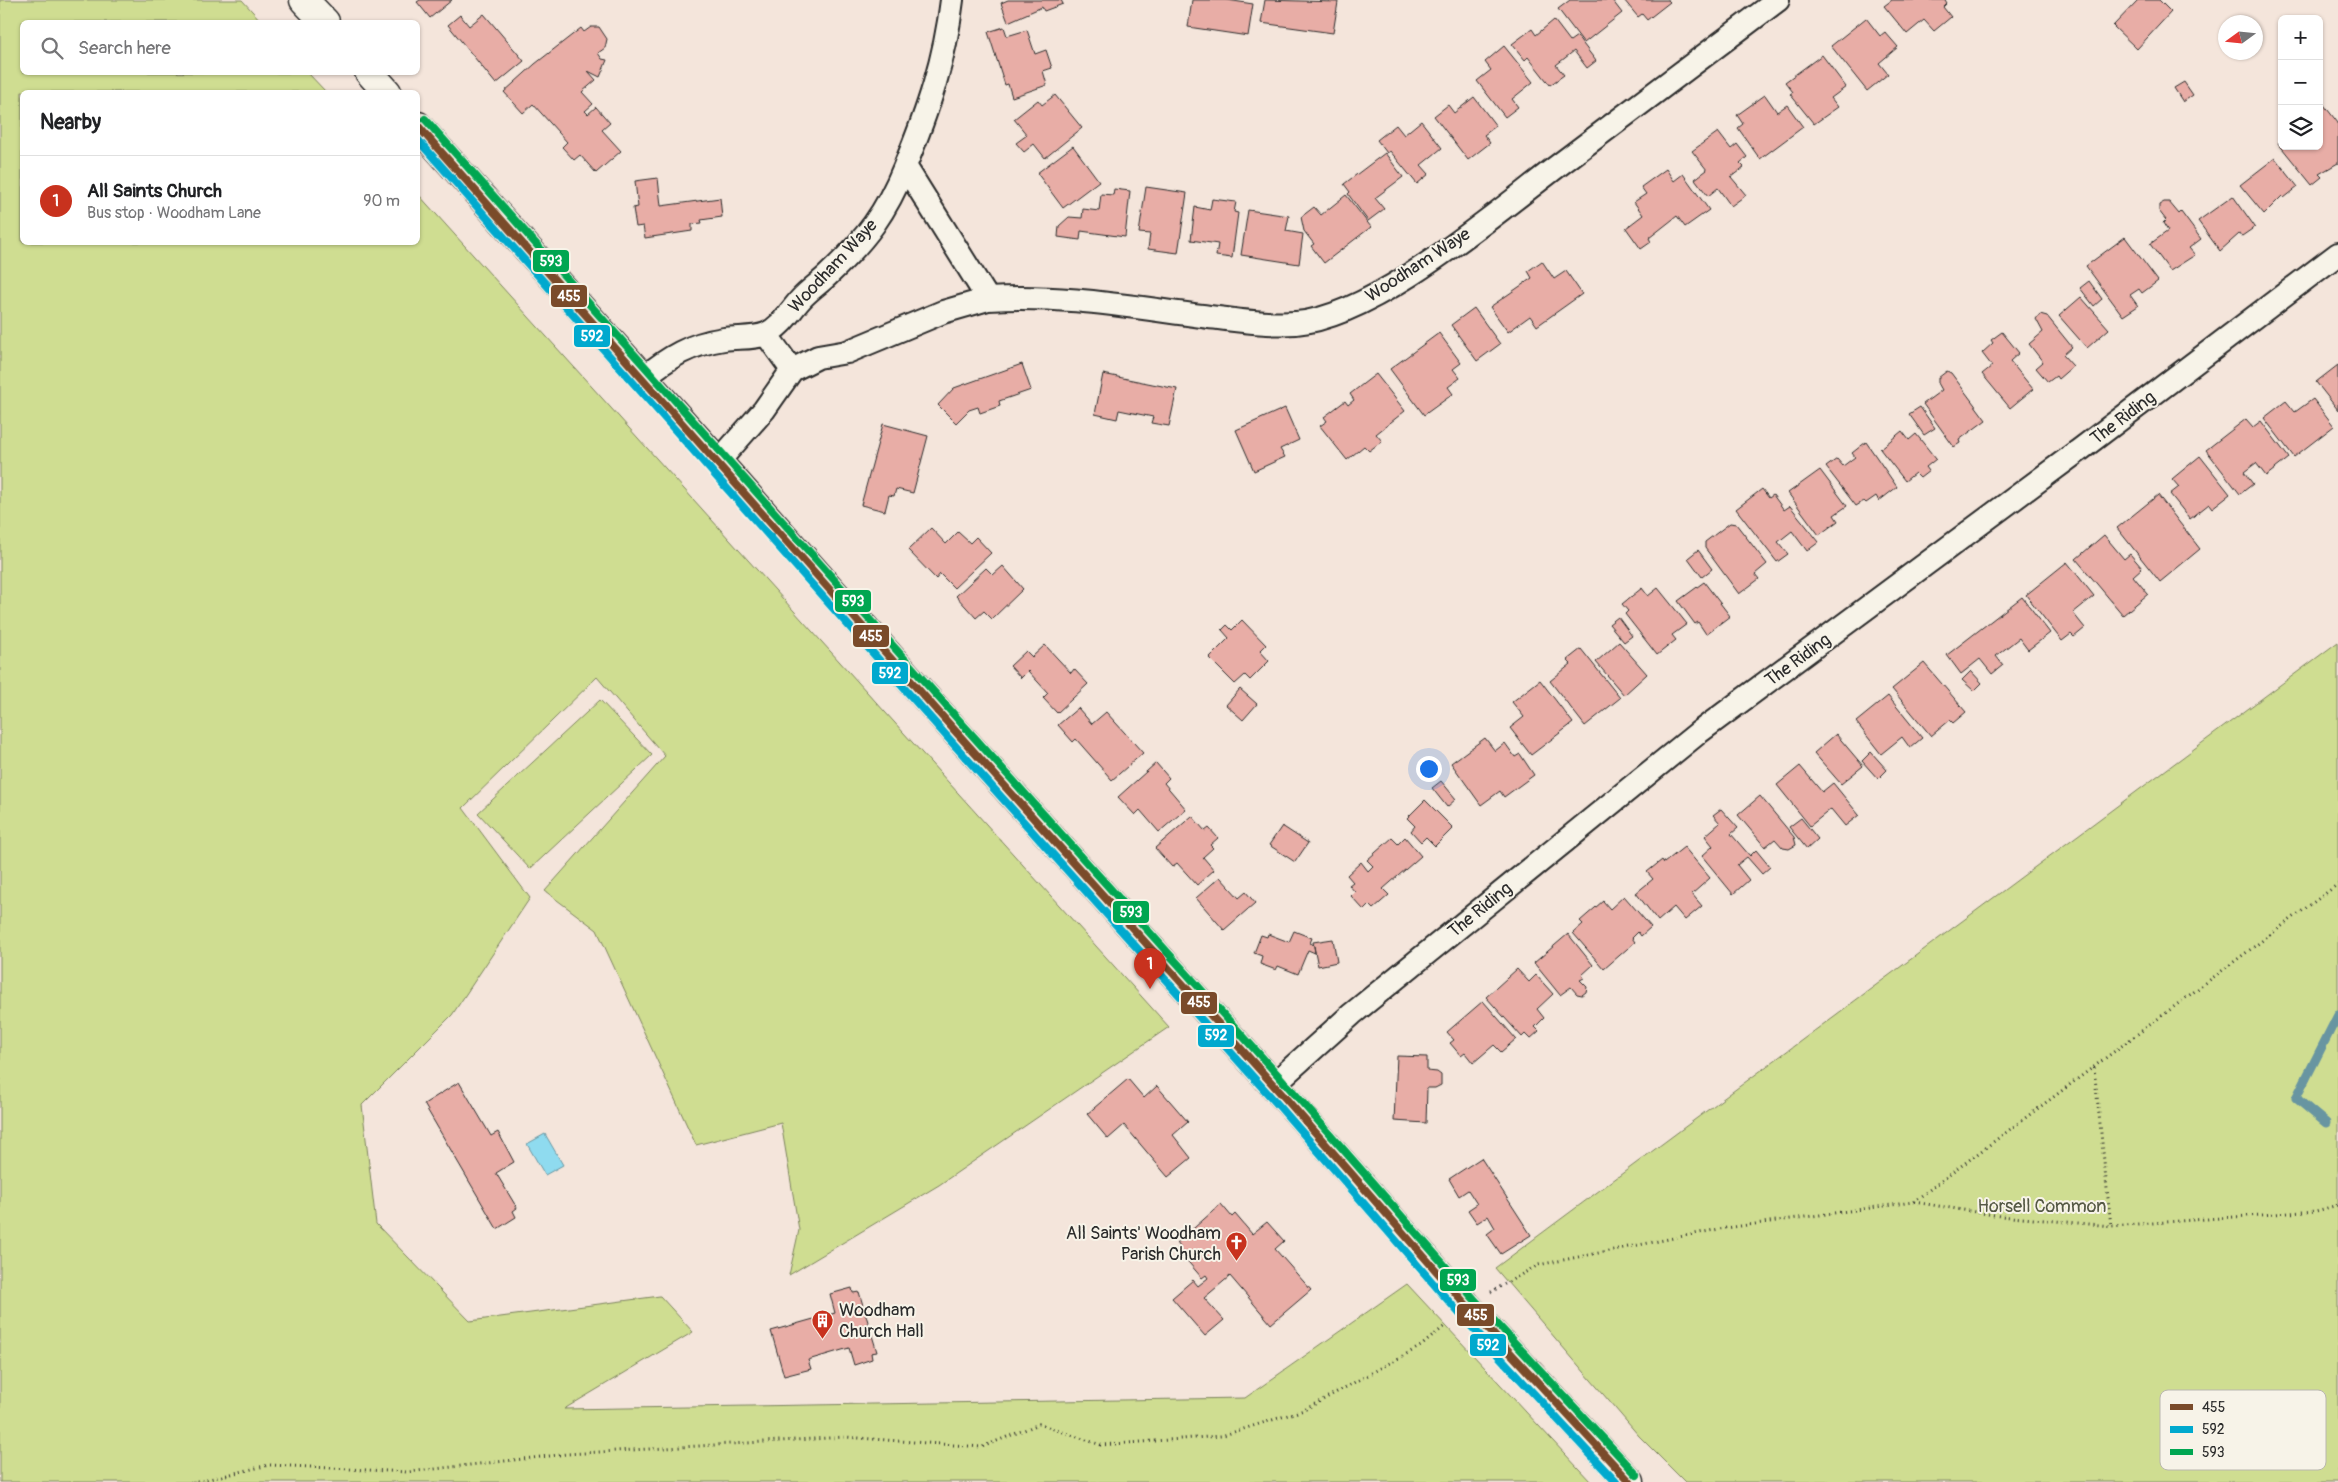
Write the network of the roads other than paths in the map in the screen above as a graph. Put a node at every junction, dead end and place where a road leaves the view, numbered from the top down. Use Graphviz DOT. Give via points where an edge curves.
graph roads {
  1 [pos="304,0"];
  2 [pos="952,0"];
  3 [pos="1778,0"];
  4 [pos="323,20"];
  5 [pos="372,75"];
  6 [pos="385,90"];
  7 [pos="420,128"];
  8 [pos="905,166"];
  9 [pos="2338,254"];
  10 [pos="988,299"];
  11 [pos="766,334"];
  12 [pos="792,370"];
  13 [pos="643,378"];
  14 [pos="718,462"];
  15 [pos="1273,1085"];
  16 [pos="1630,1482"];
  1 -- 4 [label="main road"];
  2 -- 8 [label="street, Woodham Waye" via="940,69 925,118"];
  3 -- 10 [label="street, Woodham Waye" via="1444,251 1378,294 1334,315 1296,323 1260,323 1080,301 1028,297"];
  5 -- 6 [label="main road"];
  7 -- 13 [label="main road"];
  8 -- 10 [label="street"];
  8 -- 11 [label="street, Woodham Waye" via="894,193 865,239"];
  9 -- 15 [label="street, The Riding" via="2081,450 1698,734 1352,1014"];
  10 -- 12 [label="street, Woodham Waye" via="943,312 847,352 818,357"];
  11 -- 12 [label="street"];
  11 -- 13 [label="street" via="715,340 690,348 670,357"];
  12 -- 14 [label="street, Woodham Waye" via="764,410"];
  13 -- 14 [label="main road"];
  14 -- 15 [label="main road"];
  15 -- 16 [label="main road" via="1467,1306"];
}
